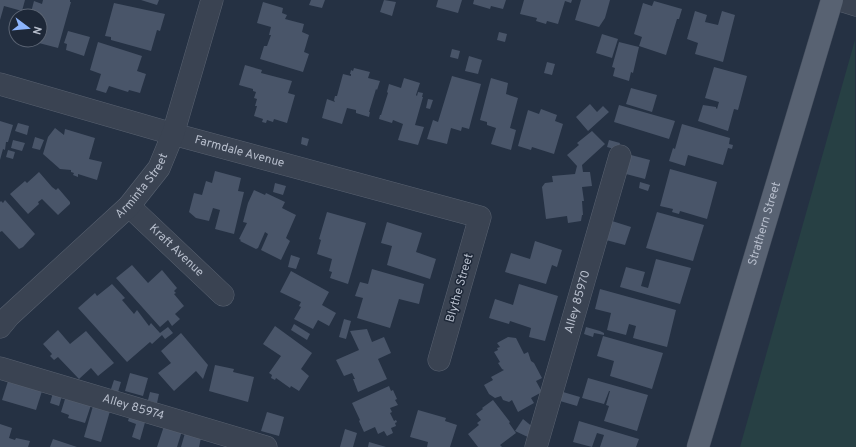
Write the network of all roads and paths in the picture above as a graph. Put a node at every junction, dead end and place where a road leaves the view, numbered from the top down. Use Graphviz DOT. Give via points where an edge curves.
graph roads {
  1 [pos="212,0"];
  2 [pos="832,0"];
  3 [pos="840,0"];
  4 [pos="856,5"];
  5 [pos="0,84"];
  6 [pos="173,134"];
  7 [pos="620,156"];
  8 [pos="129,206"];
  9 [pos="480,217"];
  10 [pos="223,295"];
  11 [pos="0,327"];
  12 [pos="439,360"];
  13 [pos="0,368"];
  14 [pos="266,447"];
  15 [pos="536,447"];
  16 [pos="698,447"];
  1 -- 6 [label="street, Arminta Street"];
  2 -- 16 [label="main road, Strathern Street"];
  3 -- 4 [label="street"];
  5 -- 6 [label="street, Farmdale Avenue"];
  6 -- 8 [label="street, Arminta Street" via="159,168"];
  6 -- 9 [label="street, Farmdale Avenue"];
  7 -- 15 [label="street, Alley 85970"];
  8 -- 10 [label="street, Kraft Avenue"];
  8 -- 11 [label="street, Arminta Street"];
  9 -- 12 [label="street, Blythe Street"];
  13 -- 14 [label="street, Alley 85974"];
}
